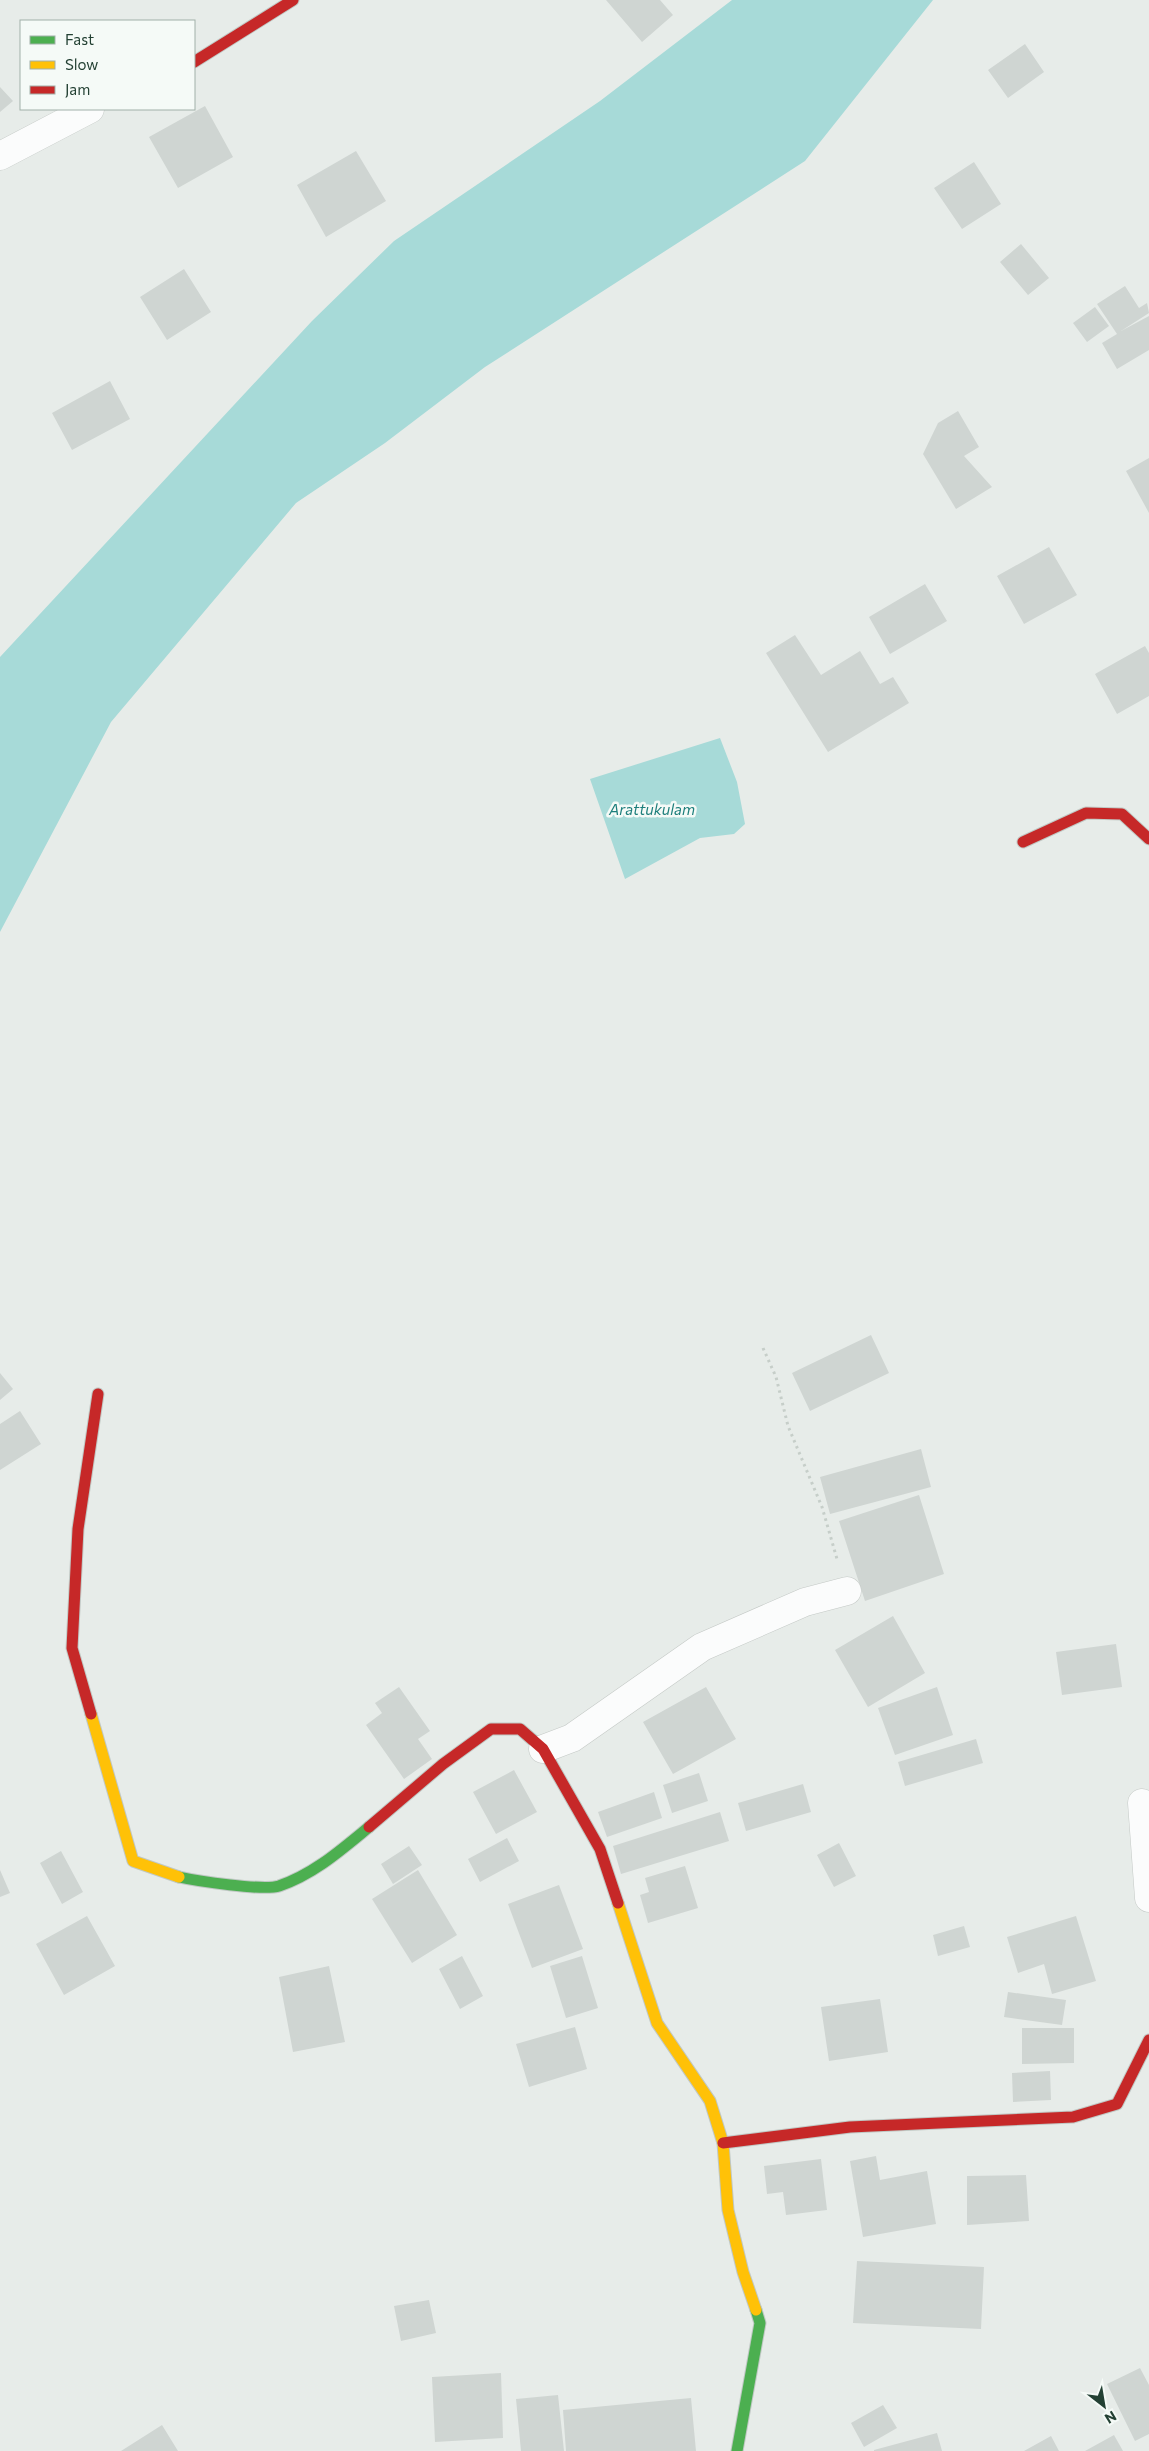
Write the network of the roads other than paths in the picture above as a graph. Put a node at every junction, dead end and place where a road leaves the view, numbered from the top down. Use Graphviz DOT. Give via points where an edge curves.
graph roads {
  1 [pos="293,0"];
  2 [pos="195,61"];
  3 [pos="88,110"];
  4 [pos="0,156"];
  5 [pos="1149,839"];
  6 [pos="1022,842"];
  7 [pos="98,1394"];
  8 [pos="847,1591"];
  9 [pos="543,1749"];
  10 [pos="1142,1803"];
  11 [pos="1149,1898"];
  12 [pos="1149,2040"];
  13 [pos="723,2143"];
  14 [pos="737,2451"];
  1 -- 2 [label="street"];
  3 -- 4 [label="street"];
  5 -- 6 [label="street" via="1122,814 1086,813"];
  7 -- 9 [label="street" via="78,1529 72,1648 133,1861 204,1883 277,1888 322,1866 443,1764 491,1729 520,1729"];
  8 -- 9 [label="street" via="805,1602 702,1647 572,1738"];
  9 -- 13 [label="street" via="600,1849 657,2023 710,2102"];
  10 -- 11 [label="street"];
  12 -- 13 [label="street" via="1117,2104 1073,2117 850,2127"];
  13 -- 14 [label="street" via="728,2210 760,2323"];
}
